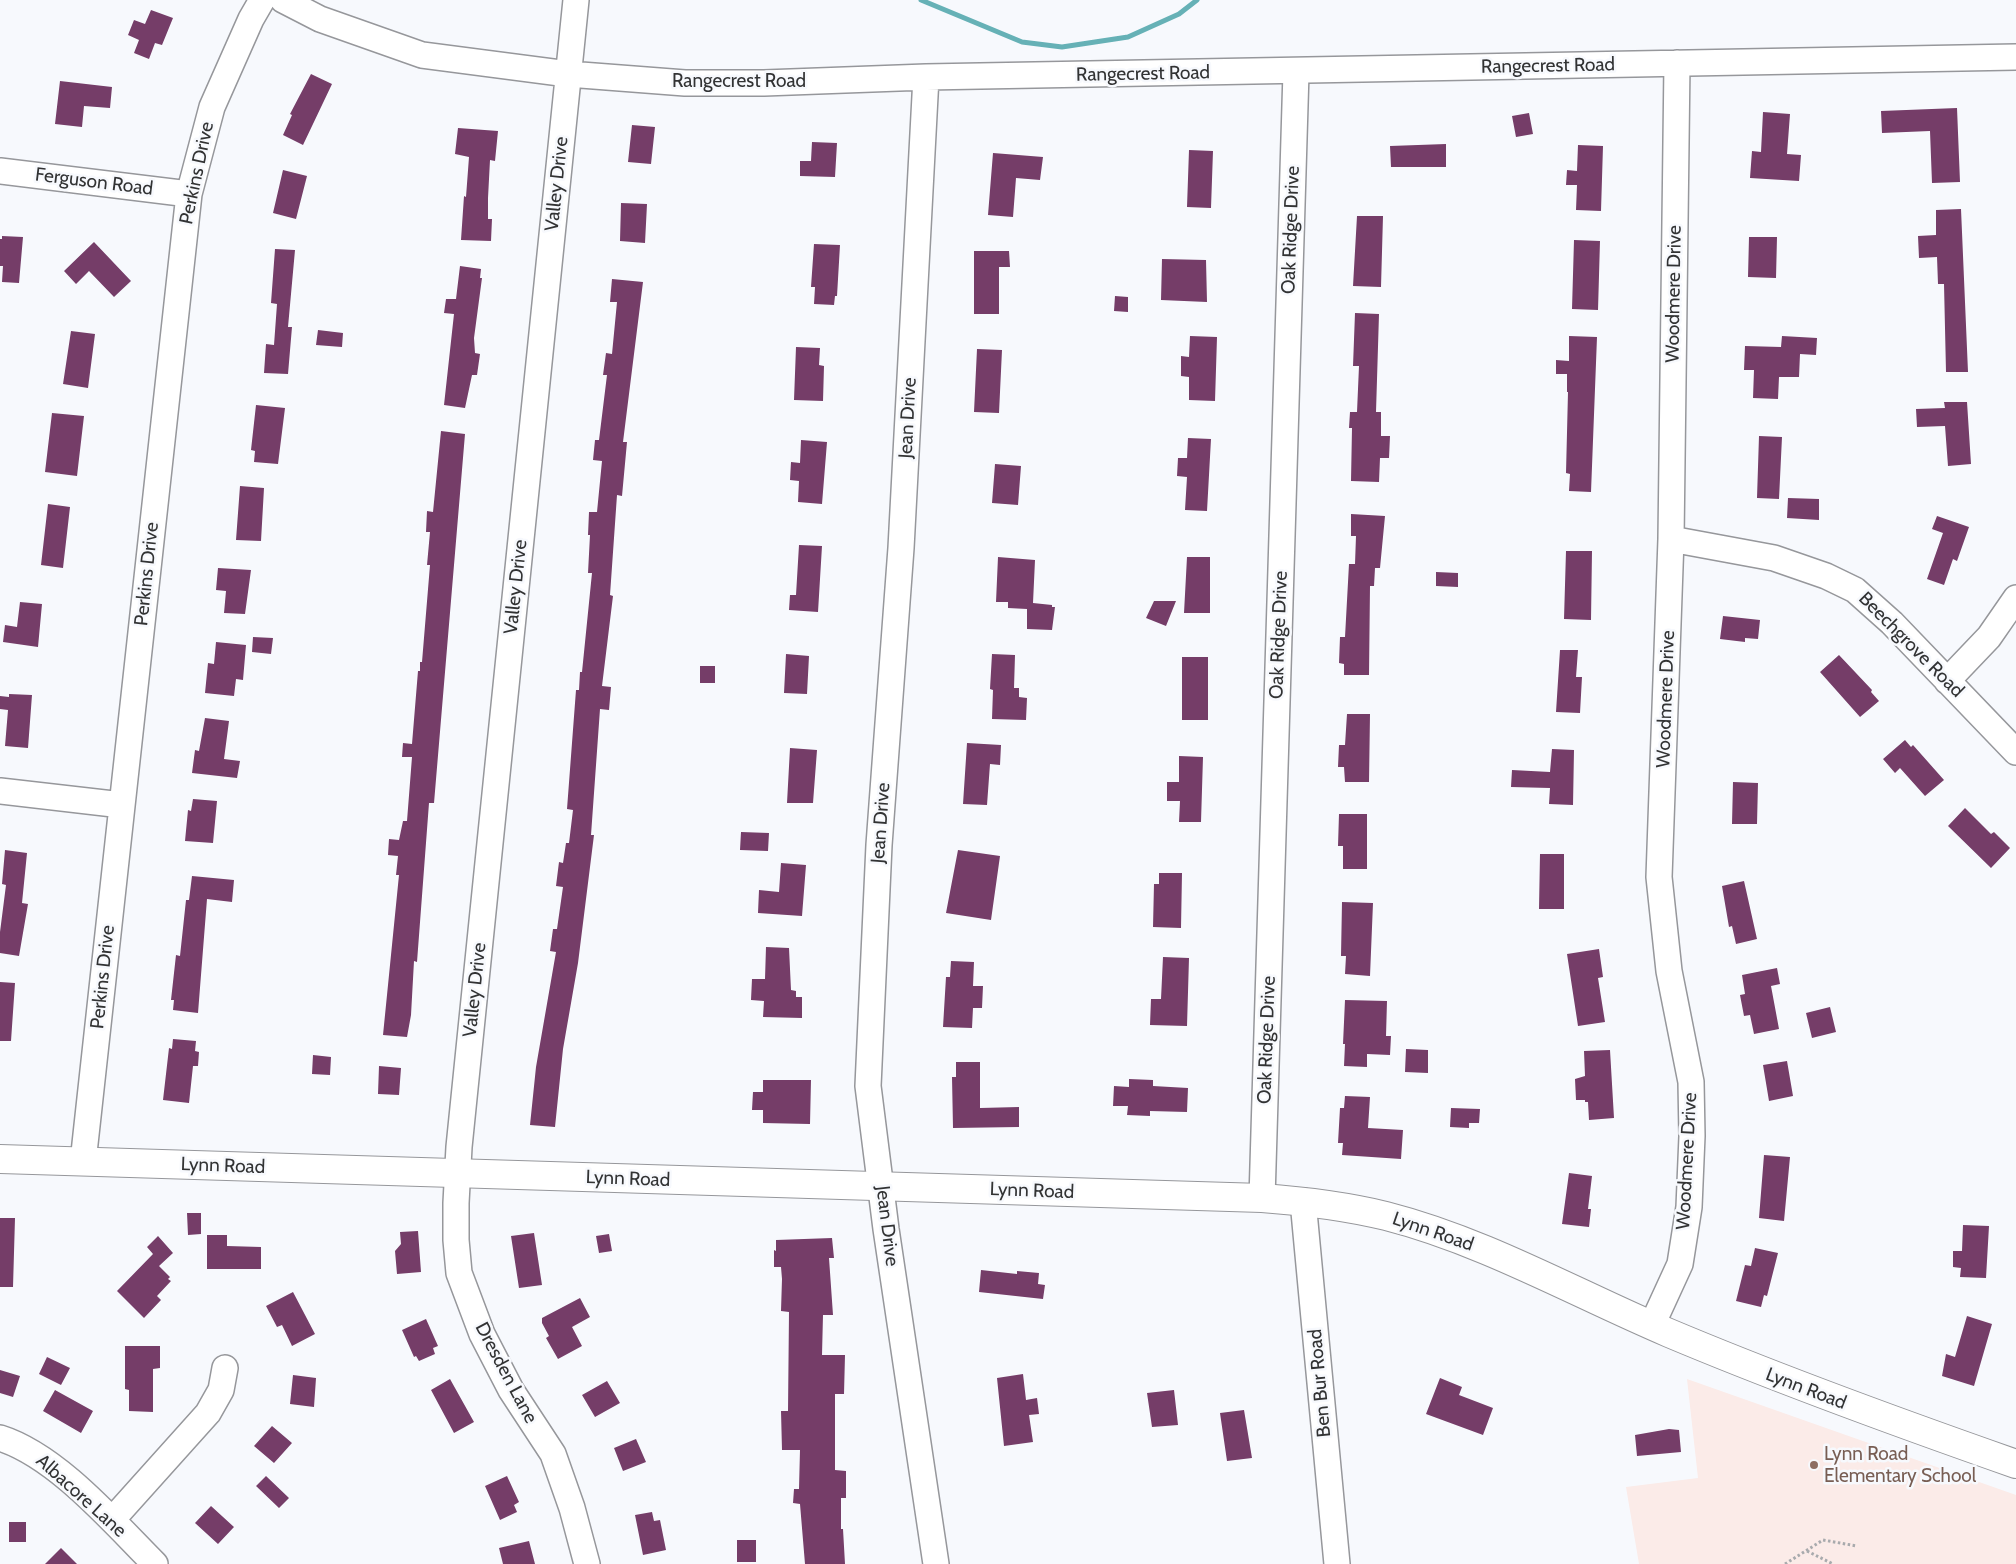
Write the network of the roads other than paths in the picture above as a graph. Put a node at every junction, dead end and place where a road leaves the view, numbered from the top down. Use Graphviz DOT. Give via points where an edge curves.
graph roads {
  1 [pos="262,0"];
  2 [pos="283,0"];
  3 [pos="576,0"];
  4 [pos="2016,57"];
  5 [pos="1677,64"];
  6 [pos="1296,72"];
  7 [pos="568,74"];
  8 [pos="926,77"];
  9 [pos="0,171"];
  10 [pos="189,194"];
  11 [pos="1671,539"];
  12 [pos="2016,598"];
  13 [pos="1947,680"];
  14 [pos="2016,752"];
  15 [pos="0,791"];
  16 [pos="122,805"];
  17 [pos="0,1159"];
  18 [pos="83,1162"];
  19 [pos="458,1174"];
  20 [pos="881,1185"];
  21 [pos="1262,1198"];
  22 [pos="1303,1201"];
  23 [pos="1652,1325"];
  24 [pos="225,1368"];
  25 [pos="0,1438"];
  26 [pos="2016,1464"];
  27 [pos="112,1520"];
  28 [pos="155,1564"];
  29 [pos="587,1564"];
  30 [pos="936,1564"];
  31 [pos="1337,1564"];
  1 -- 10 [label="street, Perkins Drive" via="212,106"];
  2 -- 7 [label="street, Rangecrest Road" via="320,19 422,55"];
  3 -- 7 [label="street, Valley Drive"];
  4 -- 5 [label="street, Rangecrest Road"];
  5 -- 6 [label="street, Rangecrest Road"];
  5 -- 11 [label="street, Woodmere Drive"];
  6 -- 8 [label="street, Rangecrest Road"];
  6 -- 21 [label="street, Oak Ridge Drive"];
  7 -- 8 [label="street, Rangecrest Road" via="685,83"];
  7 -- 19 [label="street, Valley Drive"];
  8 -- 20 [label="street, Jean Drive" via="900,548 879,845 868,1086"];
  9 -- 10 [label="street, Ferguson Road"];
  10 -- 16 [label="street, Perkins Drive"];
  11 -- 13 [label="street, Beechgrove Road" via="1774,558 1855,590"];
  11 -- 23 [label="street, Woodmere Drive" via="1658,877 1669,971 1691,1082 1692,1136 1689,1207 1680,1264"];
  12 -- 13 [label="street" via="1989,637"];
  13 -- 14 [label="street, Beechgrove Road"];
  15 -- 16 [label="street"];
  16 -- 18 [label="street, Perkins Drive"];
  17 -- 18 [label="main road, Lynn Road"];
  18 -- 19 [label="main road, Lynn Road"];
  19 -- 20 [label="main road, Lynn Road"];
  19 -- 29 [label="street, Dresden Lane" via="456,1240 459,1273 482,1334 511,1390 553,1454"];
  20 -- 21 [label="main road, Lynn Road"];
  20 -- 30 [label="street, Jean Drive"];
  21 -- 22 [label="main road, Lynn Road"];
  22 -- 23 [label="main road, Lynn Road" via="1385,1216 1448,1235"];
  22 -- 31 [label="street, Ben Bur Road"];
  23 -- 26 [label="main road, Lynn Road" via="1804,1388"];
  24 -- 27 [label="street" via="221,1390 208,1414"];
  25 -- 27 [label="street, Albacore Lane" via="30,1451 56,1469"];
  27 -- 28 [label="street, Albacore Lane"];
}
